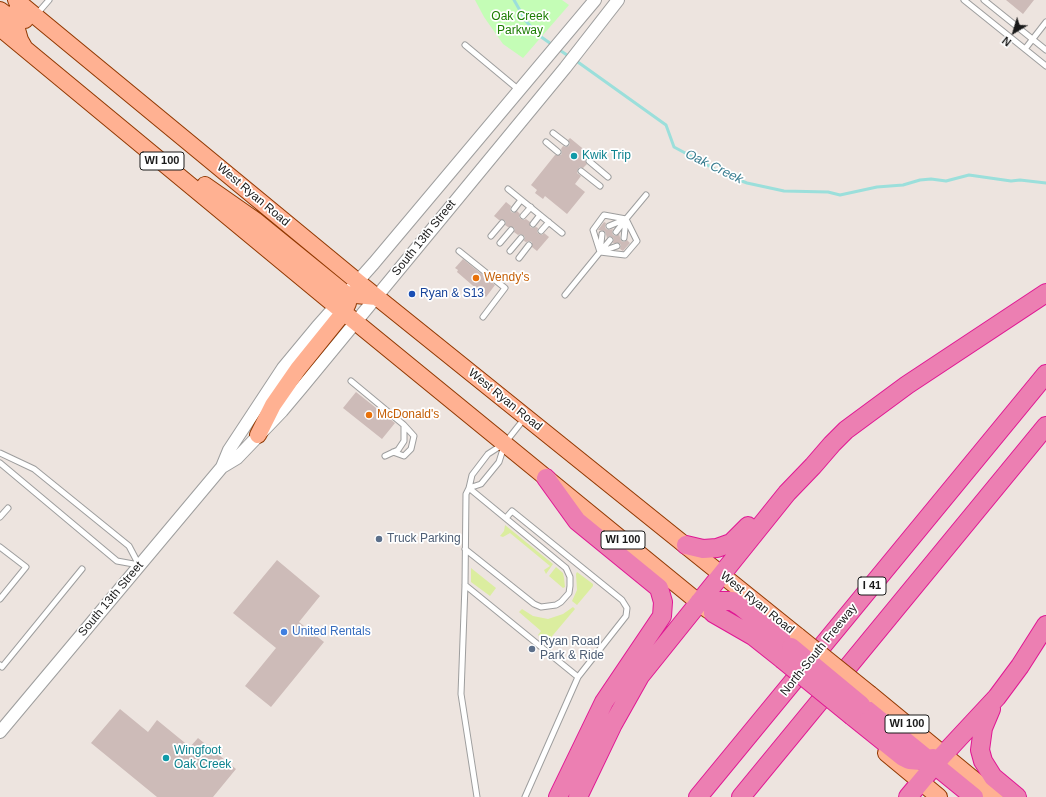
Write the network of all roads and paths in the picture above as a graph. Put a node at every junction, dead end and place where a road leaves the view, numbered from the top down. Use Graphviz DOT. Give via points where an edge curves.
graph roads {
  1 [pos="49,0"];
  2 [pos="595,0"];
  3 [pos="618,0"];
  4 [pos="964,0"];
  5 [pos="984,0"];
  6 [pos="19,1"];
  7 [pos="0,10"];
  8 [pos="36,16"];
  9 [pos="16,20"];
  10 [pos="1046,22"];
  11 [pos="0,28"];
  12 [pos="1033,39"];
  13 [pos="465,45"];
  14 [pos="1025,49"];
  15 [pos="1046,50"];
  16 [pos="32,55"];
  17 [pos="1046,66"];
  18 [pos="519,90"];
  19 [pos="553,133"];
  20 [pos="546,142"];
  21 [pos="566,142"];
  22 [pos="558,152"];
  23 [pos="589,161"];
  24 [pos="169,167"];
  25 [pos="581,171"];
  26 [pos="608,177"];
  27 [pos="600,186"];
  28 [pos="508,189"];
  29 [pos="646,195"];
  30 [pos="521,200"];
  31 [pos="531,207"];
  32 [pos="514,208"];
  33 [pos="540,215"];
  34 [pos="523,216"];
  35 [pos="626,219"];
  36 [pos="549,222"];
  37 [pos="502,223"];
  38 [pos="533,224"];
  39 [pos="609,226"];
  40 [pos="512,230"];
  41 [pos="541,231"];
  42 [pos="616,232"];
  43 [pos="562,233"];
  44 [pos="602,234"];
  45 [pos="491,236"];
  46 [pos="521,238"];
  47 [pos="624,238"];
  48 [pos="610,240"];
  49 [pos="500,243"];
  50 [pos="529,245"];
  51 [pos="617,246"];
  52 [pos="459,251"];
  53 [pos="510,251"];
  54 [pos="600,252"];
  55 [pos="519,258"];
  56 [pos="352,290"];
  57 [pos="1046,293"];
  58 [pos="565,295"];
  59 [pos="376,297"];
  60 [pos="345,313"];
  61 [pos="483,317"];
  62 [pos="1046,374"];
  63 [pos="351,381"];
  64 [pos="526,417"];
  65 [pos="404,425"];
  66 [pos="1046,426"];
  67 [pos="258,436"];
  68 [pos="505,443"];
  69 [pos="832,444"];
  70 [pos="393,452"];
  71 [pos="0,453"];
  72 [pos="385,456"];
  73 [pos="0,463"];
  74 [pos="222,467"];
  75 [pos="546,478"];
  76 [pos="469,488"];
  77 [pos="8,508"];
  78 [pos="0,517"];
  79 [pos="506,518"];
  80 [pos="686,545"];
  81 [pos="0,546"];
  82 [pos="465,549"];
  83 [pos="139,565"];
  84 [pos="82,569"];
  85 [pos="722,574"];
  86 [pos="465,585"];
  87 [pos="0,599"];
  88 [pos="706,608"];
  89 [pos="1046,625"];
  90 [pos="787,652"];
  91 [pos="0,666"];
  92 [pos="578,677"];
  93 [pos="997,697"];
  94 [pos="858,709"];
  95 [pos="0,732"];
  96 [pos="935,760"];
  97 [pos="920,782"];
  98 [pos="477,797"];
  99 [pos="525,797"];
  100 [pos="558,797"];
  101 [pos="578,797"];
  102 [pos="698,797"];
  103 [pos="740,797"];
  104 [pos="908,797"];
  105 [pos="939,797"];
  106 [pos="974,797"];
  107 [pos="995,797"];
  108 [pos="1017,797"];
  1 -- 8 [label="lane"];
  2 -- 18 [label="street, South 13th Street"];
  3 -- 59 [label="street, South 13th Street"];
  4 -- 14 [label="lane"];
  5 -- 12 [label="lane"];
  6 -- 8 [label="main road, West Ryan Road / WI 100"];
  6 -- 9 [label="main road"];
  7 -- 9 [label="main road"];
  8 -- 9 [label="main road"];
  8 -- 56 [label="main road, West Ryan Road / WI 100"];
  9 -- 16 [label="main road" via="20,40"];
  10 -- 12 [label="lane"];
  11 -- 16 [label="main road, WI 100"];
  12 -- 14 [label="lane"];
  12 -- 15 [label="lane"];
  13 -- 18 [label="lane"];
  14 -- 17 [label="lane"];
  16 -- 24 [label="main road, WI 100"];
  18 -- 56 [label="street, South 13th Street"];
  19 -- 21 [label="lane"];
  20 -- 22 [label="lane"];
  23 -- 26 [label="lane"];
  24 -- 56 [label="main road" via="203,183"];
  24 -- 60 [label="main road, WI 100"];
  25 -- 27 [label="lane"];
  28 -- 30 [label="lane"];
  29 -- 35 [label="lane"];
  30 -- 31 [label="lane"];
  30 -- 32 [label="lane"];
  31 -- 33 [label="lane"];
  31 -- 34 [label="lane"];
  33 -- 36 [label="lane"];
  33 -- 38 [label="lane"];
  35 -- 39 [label="lane"];
  35 -- 42 [label="lane"];
  35 -- 47 [label="lane"];
  35 -- 54 [label="lane" via="604,215 592,230"];
  35 -- 54 [label="lane" via="637,241 625,255"];
  36 -- 41 [label="lane"];
  36 -- 43 [label="lane"];
  37 -- 45 [label="lane"];
  40 -- 49 [label="lane"];
  44 -- 54 [label="lane"];
  46 -- 53 [label="lane"];
  48 -- 54 [label="lane"];
  50 -- 55 [label="lane"];
  51 -- 54 [label="lane"];
  52 -- 61 [label="lane" via="505,288"];
  54 -- 58 [label="lane"];
  56 -- 59 [label="main road, West Ryan Road / WI 100"];
  56 -- 60 [label="main road"];
  57 -- 69 [label="highway" via="908,385 846,430"];
  59 -- 60 [label="street, South 13th Street"];
  59 -- 64 [label="main road, West Ryan Road / WI 100"];
  60 -- 67 [label="main road" via="298,369 273,405"];
  60 -- 68 [label="main road, WI 100"];
  60 -- 74 [label="street, South 13th Street" via="317,327 279,374 229,450"];
  62 -- 102 [label="highway, North-South Freeway / I 41"];
  63 -- 65 [label="lane"];
  64 -- 68 [label="lane"];
  64 -- 80 [label="main road, West Ryan Road / WI 100"];
  65 -- 70 [label="lane" via="404,441 398,450"];
  65 -- 70 [label="lane" via="414,436 411,449 404,456"];
  66 -- 103 [label="highway, I 41"];
  67 -- 74 [label="street, South 13th Street" via="237,458"];
  68 -- 75 [label="main road, WI 100"];
  68 -- 76 [label="lane" via="488,454 472,475"];
  68 -- 76 [label="lane" via="499,462 481,484"];
  69 -- 80 [label="highway" via="806,460 731,543 703,549"];
  69 -- 85 [label="highway" via="787,493"];
  70 -- 72 [label="lane"];
  71 -- 83 [label="lane" via="34,469 129,546"];
  73 -- 83 [label="lane" via="117,561"];
  74 -- 83 [label="street, South 13th Street"];
  75 -- 88 [label="main road, WI 100"];
  75 -- 100 [label="highway" via="577,521 659,588 663,602 662,616 604,702"];
  76 -- 79 [label="lane"];
  76 -- 82 [label="lane" via="466,494"];
  77 -- 78 [label="lane"];
  79 -- 82 [label="lane" via="566,568 570,586 561,602 550,607 534,604"];
  79 -- 92 [label="lane" via="512,511 622,600 627,608 626,616"];
  80 -- 85 [label="main road, West Ryan Road / WI 100"];
  81 -- 87 [label="lane" via="26,567"];
  82 -- 86 [label="lane"];
  83 -- 95 [label="street, South 13th Street"];
  84 -- 91 [label="lane" via="2,667"];
  85 -- 88 [label="highway"];
  85 -- 90 [label="main road, West Ryan Road / WI 100"];
  86 -- 92 [label="lane"];
  86 -- 98 [label="lane" via="461,694"];
  88 -- 90 [label="highway" via="753,636"];
  88 -- 101 [label="highway" via="640,676 613,724"];
  89 -- 93 [label="highway"];
  90 -- 94 [label="highway, bridge"];
  90 -- 94 [label="main road, West Ryan Road / WI 100, bridge"];
  92 -- 99 [label="lane"];
  93 -- 96 [label="highway"];
  93 -- 108 [label="highway" via="983,728 980,750 983,761 993,777"];
  94 -- 96 [label="main road, West Ryan Road / WI 100"];
  94 -- 96 [label="highway" via="903,757 909,760"];
  94 -- 97 [label="main road, West Ryan Road / WI 100"];
  96 -- 97 [label="highway"];
  96 -- 106 [label="highway"];
  96 -- 107 [label="main road, West Ryan Road / WI 100"];
  97 -- 104 [label="highway"];
  97 -- 105 [label="main road, West Ryan Road / WI 100"];
}
